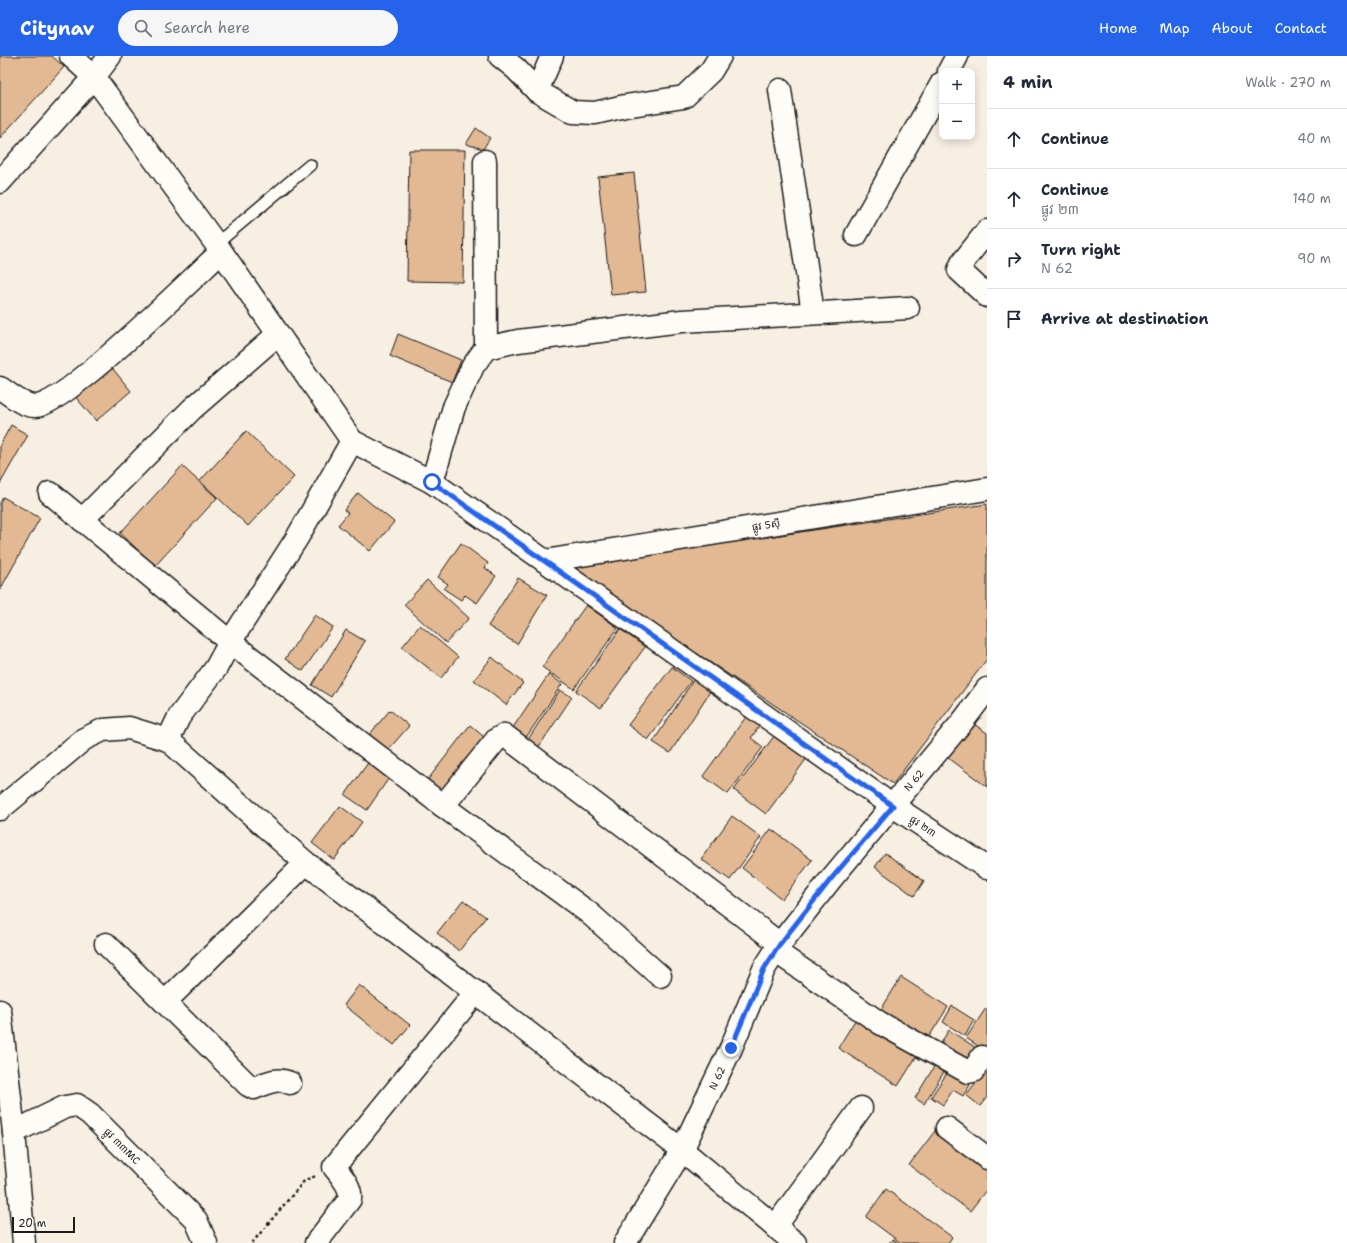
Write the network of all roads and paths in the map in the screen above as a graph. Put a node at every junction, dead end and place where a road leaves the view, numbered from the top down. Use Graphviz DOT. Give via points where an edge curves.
graph roads {
  1 [pos="71,56"];
  2 [pos="110,56"];
  3 [pos="500,56"];
  4 [pos="552,56"];
  5 [pos="720,56"];
  6 [pos="957,56"];
  7 [pos="951,68"];
  8 [pos="94,77"];
  9 [pos="939,88"];
  10 [pos="780,90"];
  11 [pos="537,91"];
  12 [pos="485,161"];
  13 [pos="310,165"];
  14 [pos="0,182"];
  15 [pos="987,231"];
  16 [pos="856,235"];
  17 [pos="218,248"];
  18 [pos="987,296"];
  19 [pos="908,308"];
  20 [pos="813,313"];
  21 [pos="278,334"];
  22 [pos="486,348"];
  23 [pos="0,388"];
  24 [pos="352,441"];
  25 [pos="432,482"];
  26 [pos="987,488"];
  27 [pos="50,493"];
  28 [pos="82,520"];
  29 [pos="545,562"];
  30 [pos="230,642"];
  31 [pos="987,689"];
  32 [pos="168,740"];
  33 [pos="442,806"];
  34 [pos="893,806"];
  35 [pos="0,809"];
  36 [pos="984,858"];
  37 [pos="306,863"];
  38 [pos="106,944"];
  39 [pos="777,948"];
  40 [pos="660,976"];
  41 [pos="476,992"];
  42 [pos="165,1002"];
  43 [pos="0,1011"];
  44 [pos="982,1057"];
  45 [pos="290,1083"];
  46 [pos="861,1108"];
  47 [pos="947,1128"];
  48 [pos="14,1132"];
  49 [pos="682,1150"];
  50 [pos="987,1158"];
  51 [pos="334,1167"];
  52 [pos="775,1227"];
  53 [pos="24,1243"];
  54 [pos="206,1243"];
  55 [pos="252,1243"];
  56 [pos="316,1243"];
  57 [pos="625,1243"];
  58 [pos="795,1243"];
  1 -- 8 [label="street"];
  2 -- 8 [label="street"];
  3 -- 11 [label="street"];
  4 -- 11 [label="street"];
  5 -- 11 [label="street" via="711,71 684,97 595,113 573,112"];
  6 -- 7 [label="street"];
  8 -- 14 [label="street"];
  8 -- 17 [label="street"];
  9 -- 16 [label="street"];
  10 -- 20 [label="street"];
  12 -- 22 [label="street"];
  13 -- 17 [label="lane"];
  15 -- 18 [label="street" via="959,270"];
  17 -- 21 [label="street"];
  17 -- 23 [label="street" via="120,346 62,394 36,406 27,405"];
  19 -- 20 [label="street"];
  20 -- 22 [label="street" via="682,321 518,341"];
  21 -- 24 [label="street"];
  21 -- 28 [label="street" via="192,409"];
  22 -- 25 [label="street" via="473,366 454,407"];
  24 -- 25 [label="street, ផ្លូវ ២៣"];
  24 -- 30 [label="street" via="297,538"];
  25 -- 29 [label="street, ផ្លូវ ២៣"];
  26 -- 29 [label="street, ផ្លូវ 5ស៊ី"];
  27 -- 28 [label="street"];
  28 -- 30 [label="street"];
  29 -- 34 [label="street, ផ្លូវ ២៣"];
  30 -- 32 [label="street" via="216,668 179,717"];
  30 -- 33 [label="street"];
  31 -- 34 [label="street, N 62"];
  32 -- 35 [label="street" via="129,728 103,730 84,739"];
  32 -- 37 [label="street"];
  33 -- 39 [label="street" via="497,739 504,736"];
  33 -- 40 [label="street" via="589,913"];
  34 -- 36 [label="street, ផ្លូវ ២៣"];
  34 -- 39 [label="street, N 62"];
  37 -- 41 [label="street"];
  37 -- 42 [label="street"];
  38 -- 42 [label="street"];
  39 -- 44 [label="street" via="880,1023 968,1072 973,1071"];
  39 -- 49 [label="street, N 62" via="764,969 731,1048"];
  41 -- 49 [label="street"];
  41 -- 51 [label="street"];
  42 -- 45 [label="street" via="248,1085 254,1088 282,1079"];
  43 -- 48 [label="street"];
  46 -- 52 [label="street"];
  47 -- 50 [label="street"];
  48 -- 53 [label="street"];
  48 -- 54 [label="street, ផ្លូវ ៣៣MC" via="65,1107 77,1105 90,1114 196,1220"];
  49 -- 52 [label="street"];
  49 -- 57 [label="street, N 62"];
  51 -- 55 [label="path" via="306,1180"];
  51 -- 56 [label="street" via="347,1184 350,1199"];
  52 -- 58 [label="street"];
}
